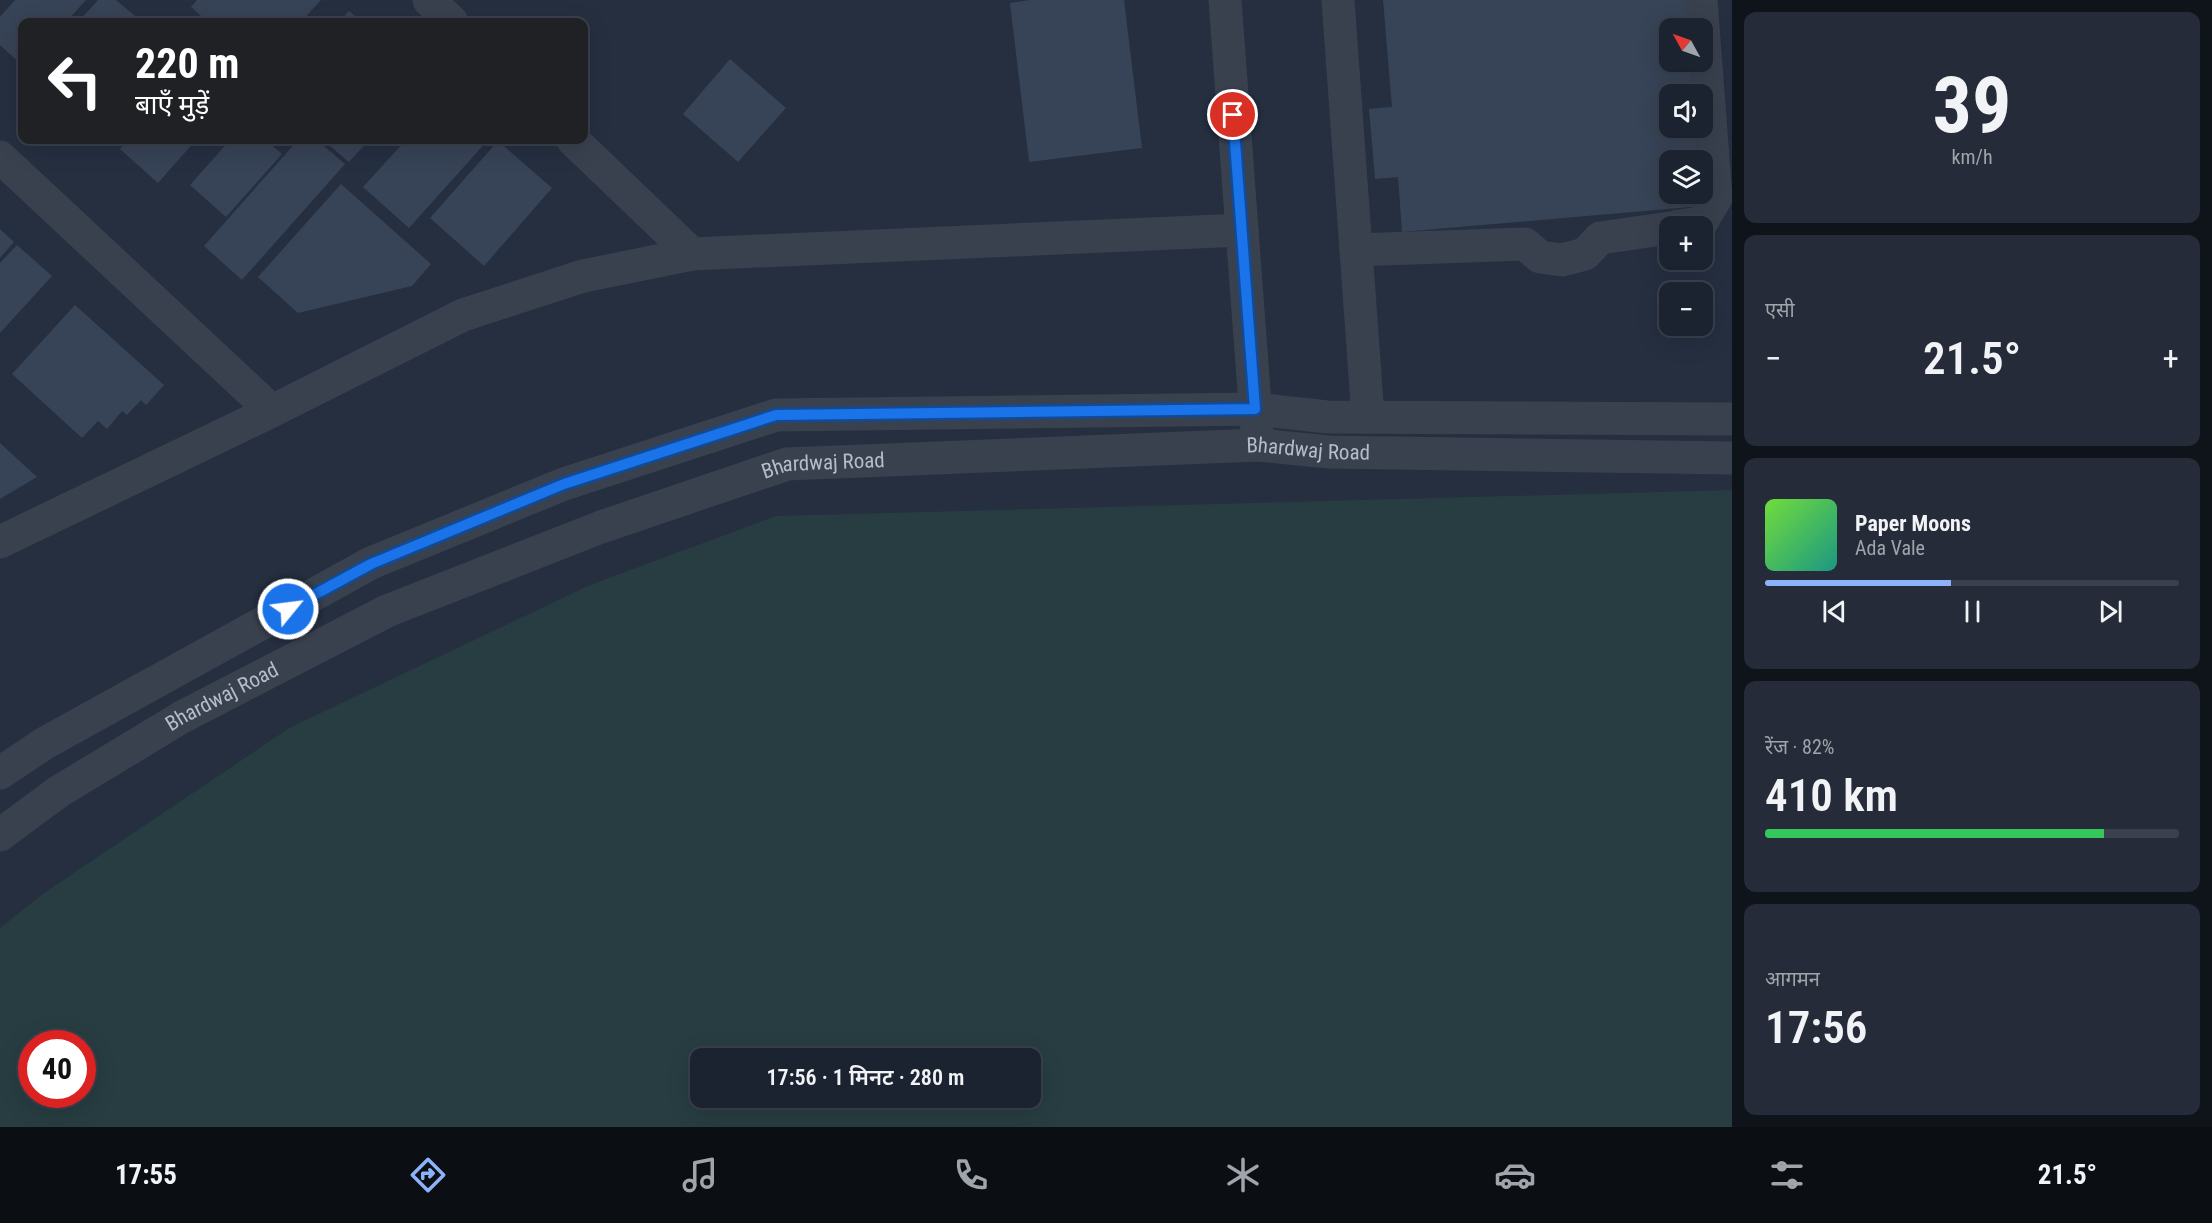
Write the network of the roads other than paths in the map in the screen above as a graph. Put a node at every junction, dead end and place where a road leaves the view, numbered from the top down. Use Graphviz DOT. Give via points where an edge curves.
graph roads {
  1 [pos="429,0"];
  2 [pos="1225,0"];
  3 [pos="1338,0"];
  4 [pos="1701,0"];
  5 [pos="448,18"];
  6 [pos="577,144"];
  7 [pos="0,158"];
  8 [pos="1705,216"];
  9 [pos="1242,230"];
  10 [pos="1659,230"];
  11 [pos="1356,250"];
  12 [pos="692,254"];
  13 [pos="1255,409"];
  14 [pos="272,411"];
  15 [pos="1368,417"];
  16 [pos="1732,419"];
  17 [pos="1258,445"];
  18 [pos="1732,458"];
  19 [pos="0,542"];
  20 [pos="0,773"];
  21 [pos="0,835"];
  1 -- 5 [label="street"];
  2 -- 9 [label="street"];
  3 -- 11 [label="street"];
  4 -- 8 [label="street" via="1716,198"];
  6 -- 12 [label="street"];
  7 -- 14 [label="street"];
  9 -- 12 [label="street"];
  9 -- 13 [label="street"];
  10 -- 11 [label="street" via="1600,238 1585,254 1563,260 1540,257 1525,244"];
  11 -- 15 [label="street"];
  12 -- 14 [label="street" via="583,276 463,315"];
  13 -- 15 [label="street, Bhardwaj Road"];
  13 -- 17 [label="street"];
  13 -- 20 [label="street, Bhardwaj Road" via="776,415 564,484 371,564 45,743"];
  14 -- 19 [label="street"];
  15 -- 16 [label="street, Bhardwaj Road"];
  17 -- 18 [label="street, Bhardwaj Road" via="1329,452"];
  17 -- 21 [label="street, Bhardwaj Road" via="787,464 601,527 387,611 182,717 58,792"];
}
